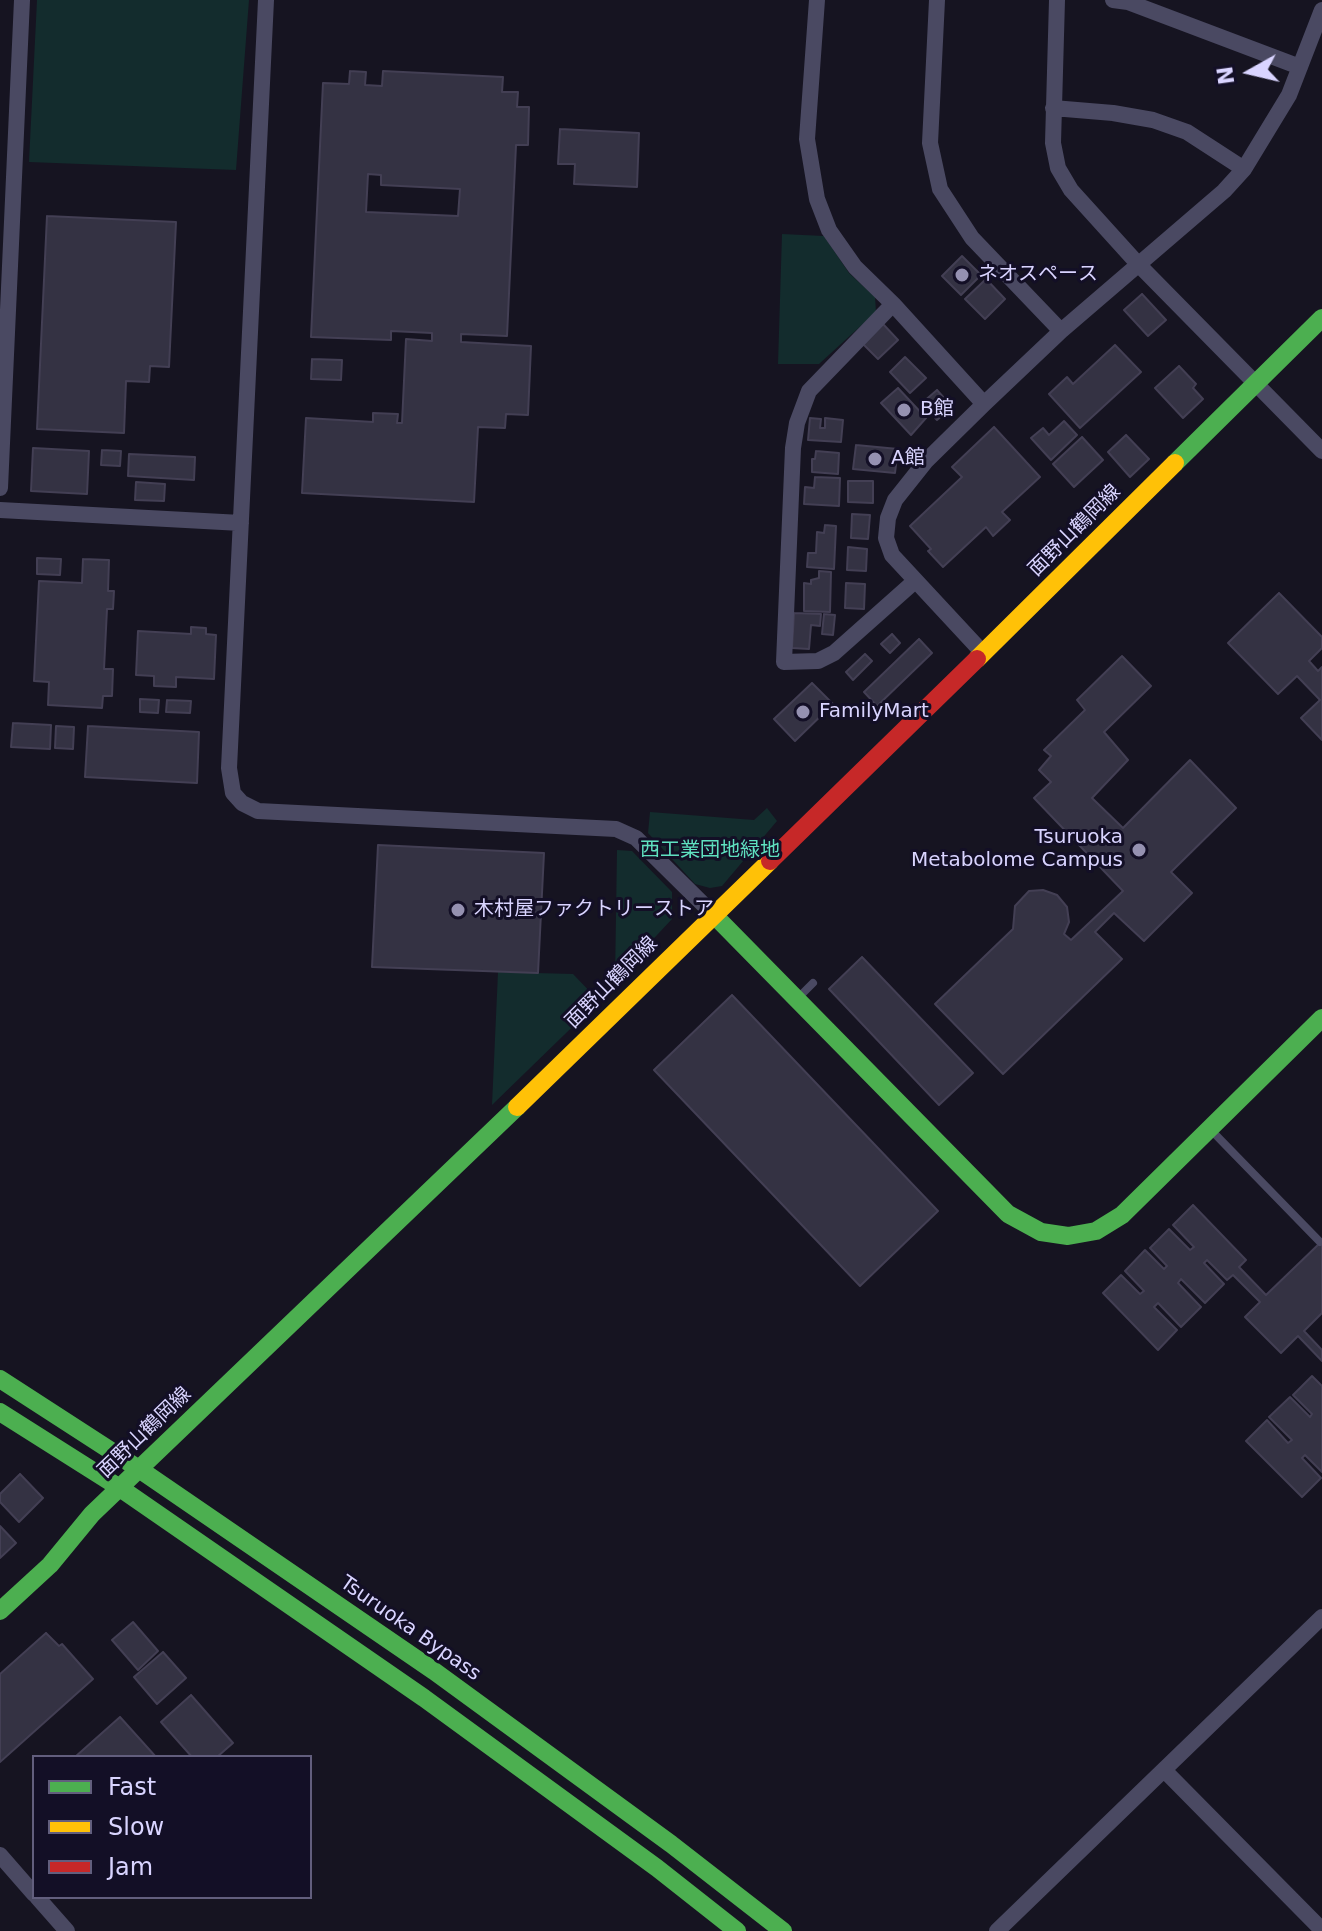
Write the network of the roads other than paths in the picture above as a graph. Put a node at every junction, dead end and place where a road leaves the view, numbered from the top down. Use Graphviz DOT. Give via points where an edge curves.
graph roads {
  1 [pos="22,0"];
  2 [pos="266,0"];
  3 [pos="817,0"];
  4 [pos="937,0"];
  5 [pos="1057,0"];
  6 [pos="1113,0"];
  7 [pos="1322,10"];
  8 [pos="1300,67"];
  9 [pos="1053,108"];
  10 [pos="1244,169"];
  11 [pos="1138,264"];
  12 [pos="893,304"];
  13 [pos="1322,318"];
  14 [pos="1061,331"];
  15 [pos="1256,383"];
  16 [pos="984,404"];
  17 [pos="1322,451"];
  18 [pos="0,488"];
  19 [pos="0,510"];
  20 [pos="241,523"];
  21 [pos="915,581"];
  22 [pos="983,653"];
  23 [pos="713,914"];
  24 [pos="813,983"];
  25 [pos="797,999"];
  26 [pos="1322,1018"];
  27 [pos="1209,1129"];
  28 [pos="1320,1242"];
  29 [pos="0,1379"];
  30 [pos="0,1412"];
  31 [pos="139,1469"];
  32 [pos="120,1488"];
  33 [pos="0,1611"];
  34 [pos="1322,1617"];
  35 [pos="1165,1771"];
  36 [pos="0,1855"];
  37 [pos="32,1892"];
  38 [pos="39,1899"];
  39 [pos="1322,1930"];
  40 [pos="67,1931"];
  41 [pos="737,1931"];
  42 [pos="783,1931"];
  43 [pos="997,1931"];
  1 -- 18 [label="street"];
  2 -- 20 [label="street"];
  3 -- 12 [label="street" via="807,139 817,199 829,230 855,267"];
  4 -- 14 [label="street" via="930,143 940,189 972,238"];
  5 -- 9 [label="street"];
  6 -- 8 [label="street"];
  7 -- 8 [label="street"];
  8 -- 10 [label="street"];
  9 -- 10 [label="street" via="1153,120 1187,132"];
  9 -- 11 [label="street" via="1058,168 1071,190"];
  10 -- 11 [label="street"];
  11 -- 14 [label="street"];
  11 -- 15 [label="street"];
  12 -- 16 [label="street"];
  12 -- 21 [label="street" via="809,391 797,423 784,662 818,661 834,653"];
  13 -- 15 [label="main road, 面野山鶴岡線"];
  14 -- 16 [label="street"];
  15 -- 17 [label="street"];
  15 -- 22 [label="main road, 面野山鶴岡線"];
  16 -- 21 [label="street" via="895,500 886,538 892,555"];
  19 -- 20 [label="street"];
  20 -- 23 [label="street" via="229,768 233,793 242,803 258,811 616,829 636,838"];
  21 -- 22 [label="street"];
  22 -- 23 [label="main road, 面野山鶴岡線"];
  23 -- 25 [label="main road"];
  23 -- 31 [label="main road, 面野山鶴岡線"];
  24 -- 25 [label="lane"];
  25 -- 27 [label="main road" via="1008,1214 1041,1232 1068,1236 1096,1231 1122,1215"];
  26 -- 27 [label="main road"];
  27 -- 28 [label="lane"];
  29 -- 31 [label="main road, Tsuruoka Bypass"];
  30 -- 32 [label="main road"];
  31 -- 32 [label="main road, 面野山鶴岡線"];
  31 -- 42 [label="main road, Tsuruoka Bypass" via="434,1671"];
  32 -- 33 [label="main road, 面野山鶴岡線"];
  32 -- 41 [label="main road" via="424,1698"];
  34 -- 35 [label="street"];
  35 -- 39 [label="street"];
  35 -- 43 [label="street"];
  36 -- 37 [label="street"];
  38 -- 40 [label="street"];
}
